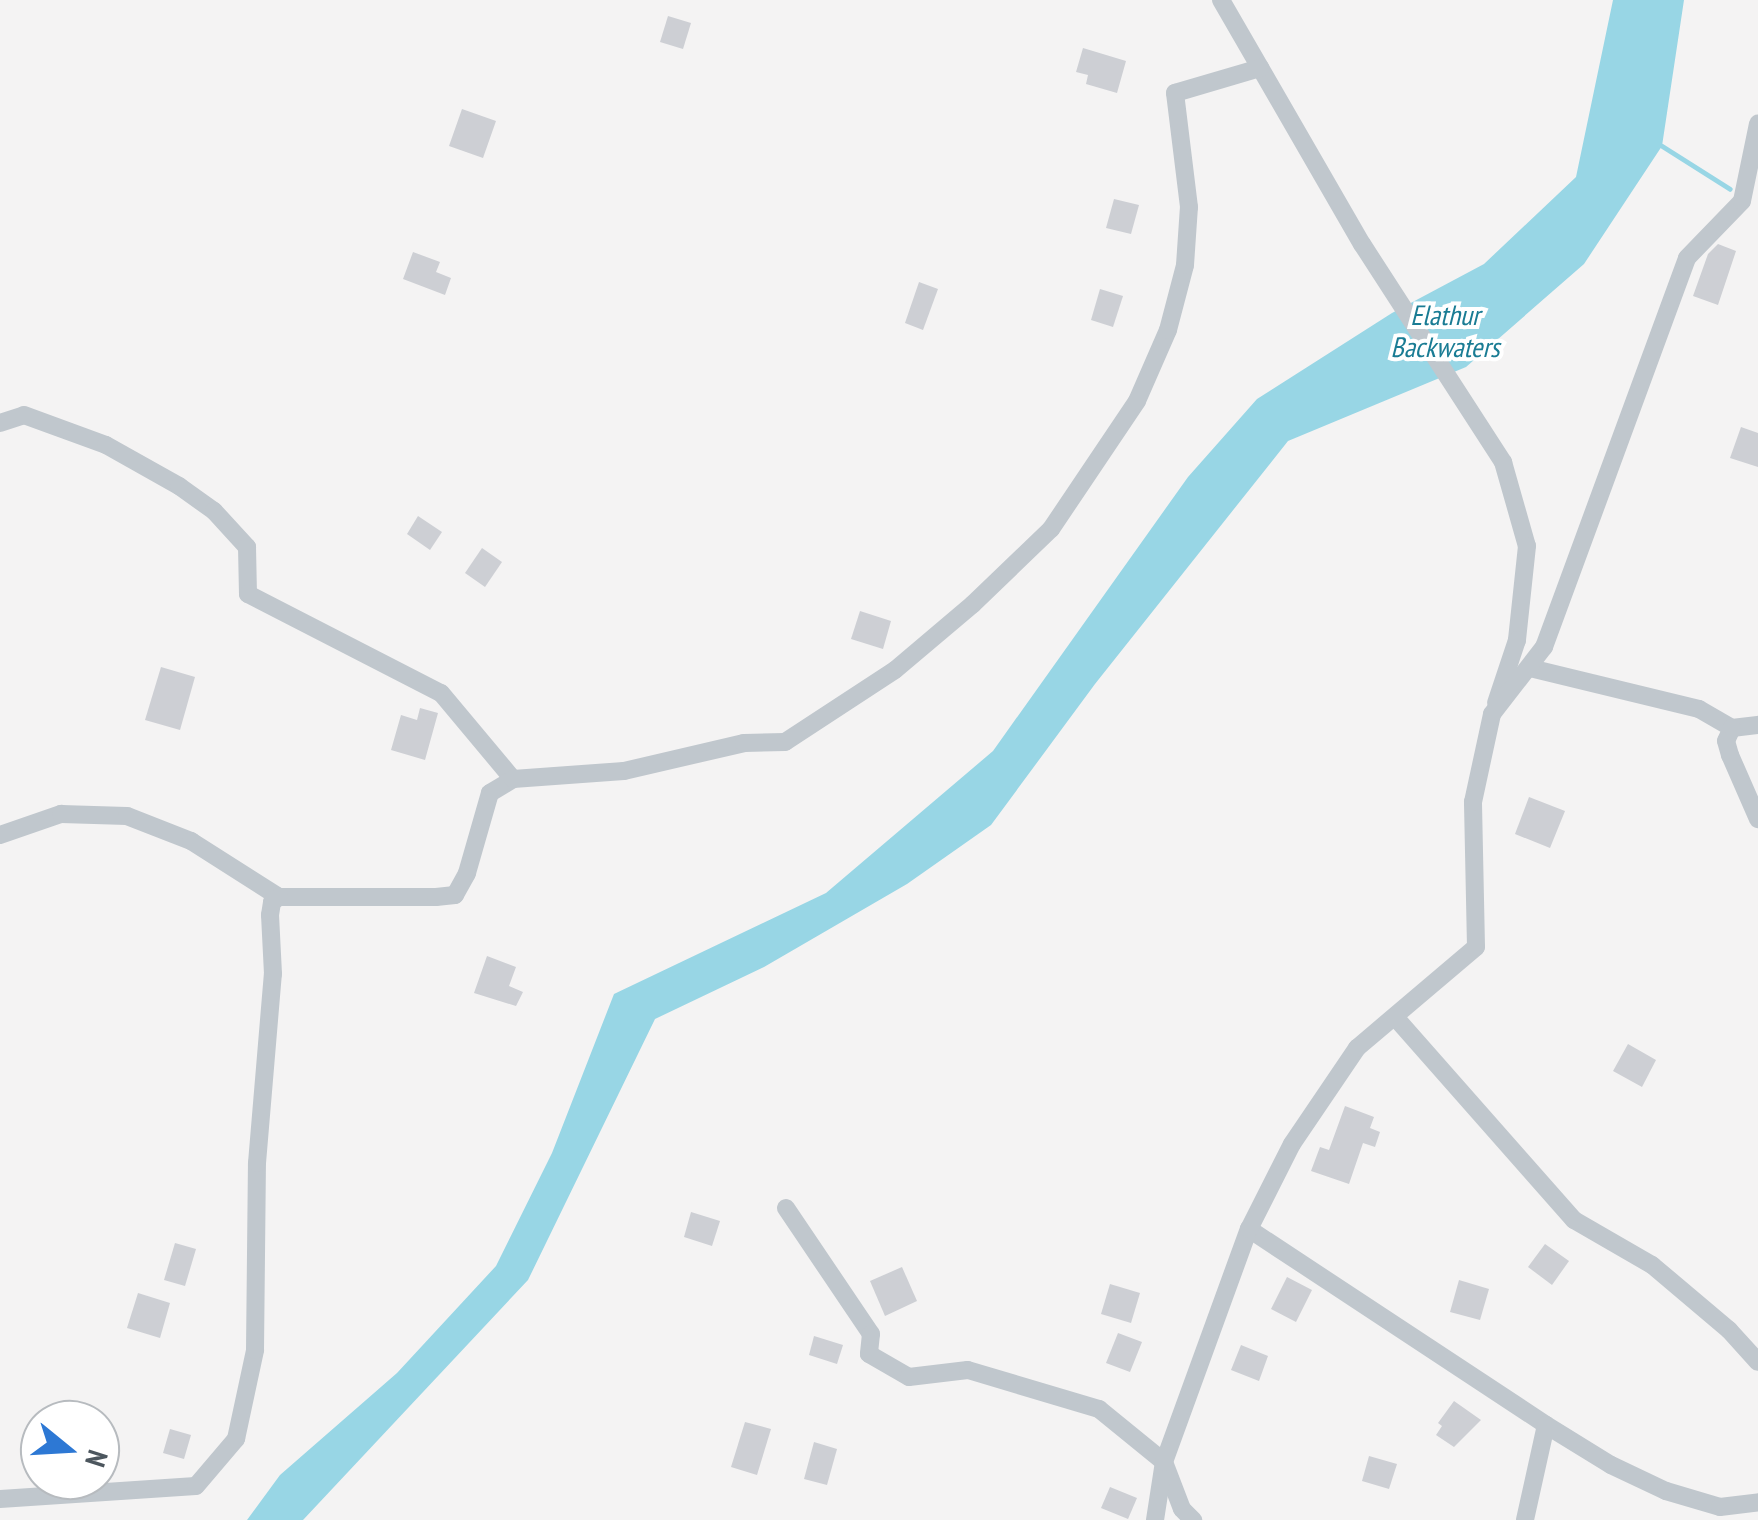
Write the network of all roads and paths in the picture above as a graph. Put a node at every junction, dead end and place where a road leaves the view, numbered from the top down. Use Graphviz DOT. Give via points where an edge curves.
graph roads {
  1 [pos="1225,3"];
  2 [pos="1260,68"];
  3 [pos="1758,124"];
  4 [pos="0,423"];
  5 [pos="1530,668"];
  6 [pos="1492,714"];
  7 [pos="1758,725"];
  8 [pos="1729,734"];
  9 [pos="513,779"];
  10 [pos="1758,819"];
  11 [pos="0,836"];
  12 [pos="280,897"];
  13 [pos="1395,1017"];
  14 [pos="786,1208"];
  15 [pos="1249,1229"];
  16 [pos="1758,1362"];
  17 [pos="1546,1425"];
  18 [pos="1164,1462"];
  19 [pos="0,1499"];
  20 [pos="1758,1502"];
  21 [pos="1155,1520"];
  22 [pos="1193,1520"];
  23 [pos="1525,1520"];
  1 -- 2 [label="street"];
  2 -- 6 [label="street" via="1362,244 1503,462 1527,546 1517,640"];
  2 -- 9 [label="street" via="1175,92 1190,207 1168,330 1137,401 1050,529 973,604 894,670 786,742 744,743 624,771"];
  3 -- 5 [label="street" via="1742,201 1687,258 1544,647"];
  4 -- 9 [label="street" via="24,415 106,444 178,486 214,511 247,547 248,594 441,692"];
  5 -- 6 [label="street"];
  5 -- 8 [label="street" via="1699,709"];
  6 -- 13 [label="street" via="1473,802 1476,947"];
  7 -- 8 [label="street"];
  8 -- 10 [label="street"];
  9 -- 12 [label="street" via="490,792 455,895"];
  11 -- 12 [label="street" via="61,814 127,816 191,840"];
  12 -- 19 [label="street" via="270,915 274,974 256,1164 255,1350 236,1440 196,1486"];
  13 -- 15 [label="street" via="1358,1048 1292,1144"];
  13 -- 16 [label="street" via="1574,1220 1652,1265"];
  14 -- 18 [label="street" via="871,1334 869,1354 909,1377 968,1370 1099,1408"];
  15 -- 17 [label="street"];
  15 -- 18 [label="street"];
  17 -- 20 [label="street" via="1611,1466 1666,1490 1720,1507"];
  17 -- 23 [label="street"];
  18 -- 21 [label="street"];
  18 -- 22 [label="street"];
}
